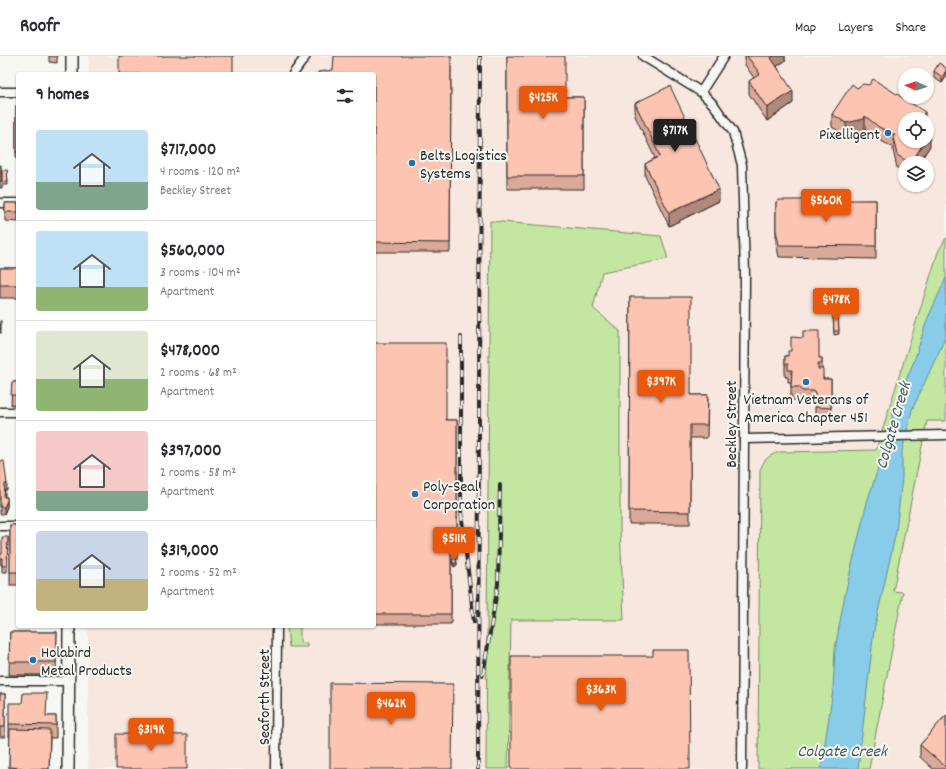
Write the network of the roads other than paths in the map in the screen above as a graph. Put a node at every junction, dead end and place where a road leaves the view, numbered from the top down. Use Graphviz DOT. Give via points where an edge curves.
graph roads {
  1 [pos="72,56"];
  2 [pos="306,56"];
  3 [pos="643,56"];
  4 [pos="724,56"];
  5 [pos="72,72"];
  6 [pos="294,72"];
  7 [pos="0,92"];
  8 [pos="16,92"];
  9 [pos="702,92"];
  10 [pos="0,203"];
  11 [pos="16,203"];
  12 [pos="0,412"];
  13 [pos="16,412"];
  14 [pos="946,435"];
  15 [pos="744,438"];
  16 [pos="0,526"];
  17 [pos="16,526"];
  18 [pos="69,628"];
  19 [pos="277,628"];
  20 [pos="0,681"];
  21 [pos="69,681"];
  22 [pos="68,769"];
  23 [pos="276,769"];
  24 [pos="742,769"];
  1 -- 5 [label="main road"];
  2 -- 6 [label="street"];
  3 -- 9 [label="street, Beckley Street"];
  4 -- 9 [label="street"];
  7 -- 8 [label="street"];
  9 -- 15 [label="street, Beckley Street" via="723,115 733,132 742,165 745,271"];
  10 -- 11 [label="street"];
  12 -- 13 [label="street"];
  14 -- 15 [label="street"];
  15 -- 24 [label="street, Beckley Street"];
  16 -- 17 [label="street"];
  18 -- 21 [label="main road"];
  19 -- 23 [label="street, Seaforth Street"];
  20 -- 21 [label="street"];
  21 -- 22 [label="main road"];
}
